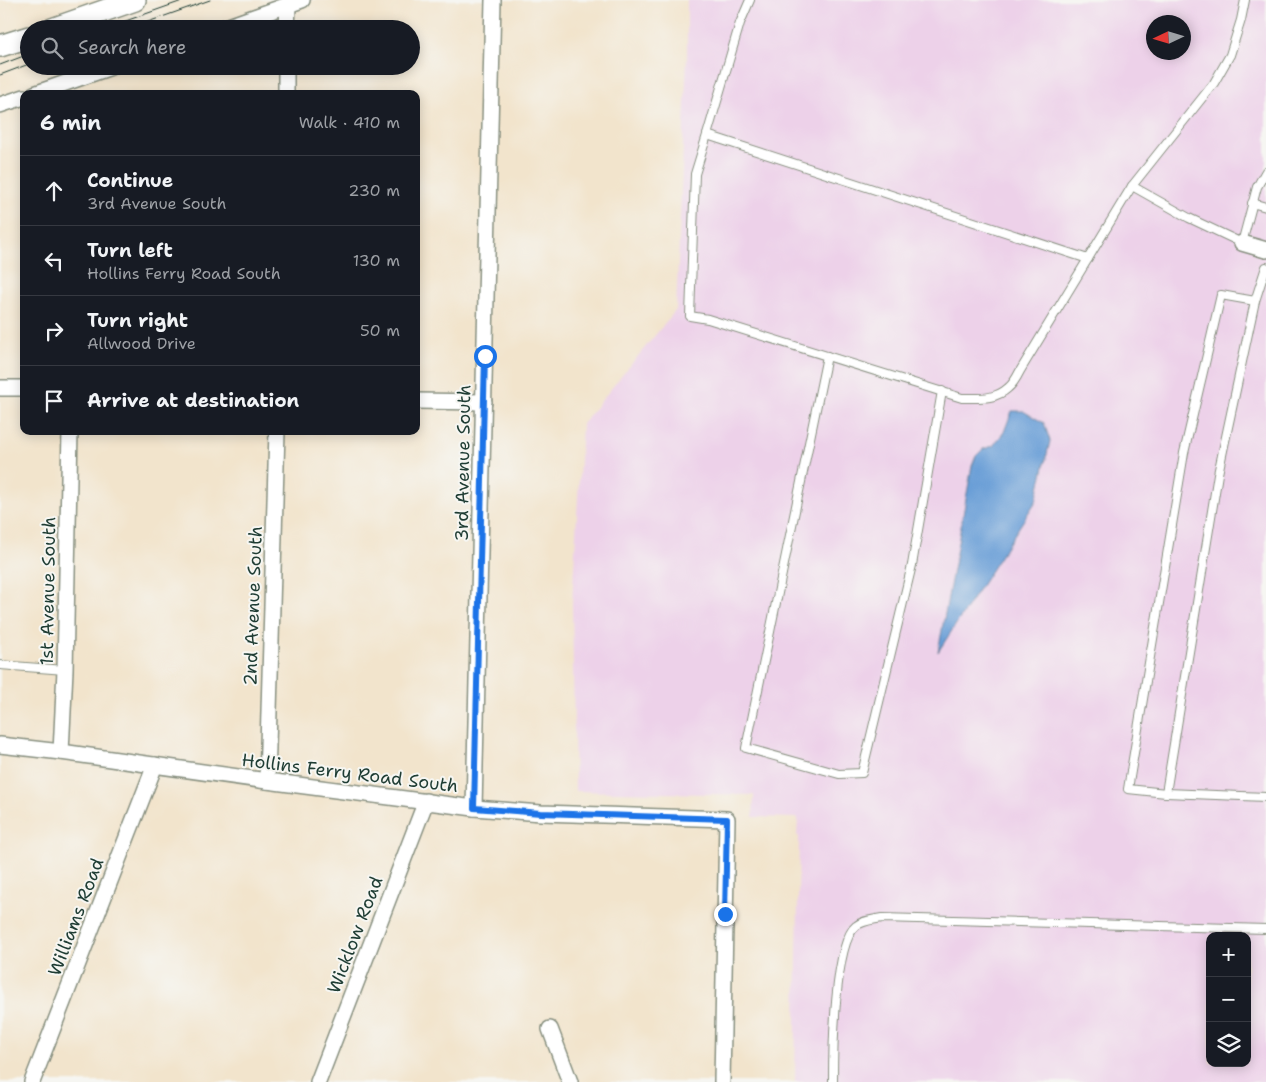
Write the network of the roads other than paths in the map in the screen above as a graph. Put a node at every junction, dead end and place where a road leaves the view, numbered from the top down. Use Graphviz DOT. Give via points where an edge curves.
graph roads {
  1 [pos="134,0"];
  2 [pos="494,0"];
  3 [pos="750,0"];
  4 [pos="1245,0"];
  5 [pos="295,2"];
  6 [pos="106,5"];
  7 [pos="72,20"];
  8 [pos="245,20"];
  9 [pos="290,20"];
  10 [pos="20,40"];
  11 [pos="0,46"];
  12 [pos="98,75"];
  13 [pos="286,75"];
  14 [pos="78,86"];
  15 [pos="56,90"];
  16 [pos="286,90"];
  17 [pos="20,98"];
  18 [pos="0,106"];
  19 [pos="707,136"];
  20 [pos="1266,170"];
  21 [pos="1132,186"];
  22 [pos="1252,203"];
  23 [pos="1266,207"];
  24 [pos="1242,243"];
  25 [pos="1266,250"];
  26 [pos="1088,259"];
  27 [pos="1266,267"];
  28 [pos="1255,301"];
  29 [pos="827,356"];
  30 [pos="0,388"];
  31 [pos="20,388"];
  32 [pos="942,391"];
  33 [pos="420,400"];
  34 [pos="484,402"];
  35 [pos="70,435"];
  36 [pos="277,435"];
  37 [pos="0,664"];
  38 [pos="65,670"];
  39 [pos="0,745"];
  40 [pos="61,752"];
  41 [pos="155,765"];
  42 [pos="267,781"];
  43 [pos="1166,793"];
  44 [pos="1266,797"];
  45 [pos="426,801"];
  46 [pos="474,808"];
  47 [pos="1266,929"];
  48 [pos="550,1029"];
  49 [pos="32,1082"];
  50 [pos="318,1082"];
  51 [pos="570,1082"];
  52 [pos="722,1082"];
  53 [pos="833,1082"];
  1 -- 6 [label="main road"];
  2 -- 34 [label="street, 3rd Avenue South"];
  3 -- 19 [label="lane" via="740,23"];
  4 -- 21 [label="lane" via="1230,55 1214,83"];
  5 -- 8 [label="street"];
  5 -- 9 [label="street"];
  6 -- 7 [label="main road"];
  10 -- 11 [label="main road"];
  12 -- 14 [label="street"];
  13 -- 16 [label="street"];
  14 -- 15 [label="street"];
  17 -- 18 [label="street"];
  19 -- 26 [label="lane"];
  19 -- 29 [label="lane" via="695,174 690,316"];
  20 -- 22 [label="lane"];
  21 -- 24 [label="lane"];
  21 -- 26 [label="lane"];
  22 -- 23 [label="lane"];
  22 -- 24 [label="lane"];
  24 -- 25 [label="street"];
  26 -- 32 [label="lane" via="1009,387 996,396 981,398 962,398"];
  27 -- 28 [label="lane"];
  28 -- 43 [label="lane" via="1218,474"];
  28 -- 43 [label="lane" via="1221,295 1184,453 1128,790"];
  29 -- 32 [label="lane"];
  29 -- 32 [label="lane" via="746,748 839,774 862,773 912,565"];
  30 -- 31 [label="street"];
  33 -- 34 [label="street"];
  34 -- 46 [label="street, 3rd Avenue South"];
  35 -- 38 [label="street, 1st Avenue South"];
  36 -- 42 [label="street, 2nd Avenue South"];
  37 -- 38 [label="lane"];
  38 -- 40 [label="street, 1st Avenue South"];
  39 -- 40 [label="street, Hollins Ferry Road South"];
  40 -- 41 [label="street, Hollins Ferry Road South"];
  41 -- 42 [label="street, Hollins Ferry Road South"];
  41 -- 49 [label="street, Williams Road"];
  42 -- 45 [label="street, Hollins Ferry Road South"];
  43 -- 44 [label="lane"];
  45 -- 46 [label="street, Hollins Ferry Road South"];
  45 -- 50 [label="street, Wicklow Road"];
  46 -- 52 [label="street, Hollins Ferry Road South" via="727,819"];
  47 -- 53 [label="lane" via="882,918 866,921 856,926 848,937 843,953 834,1018"];
  48 -- 51 [label="street"];
}
